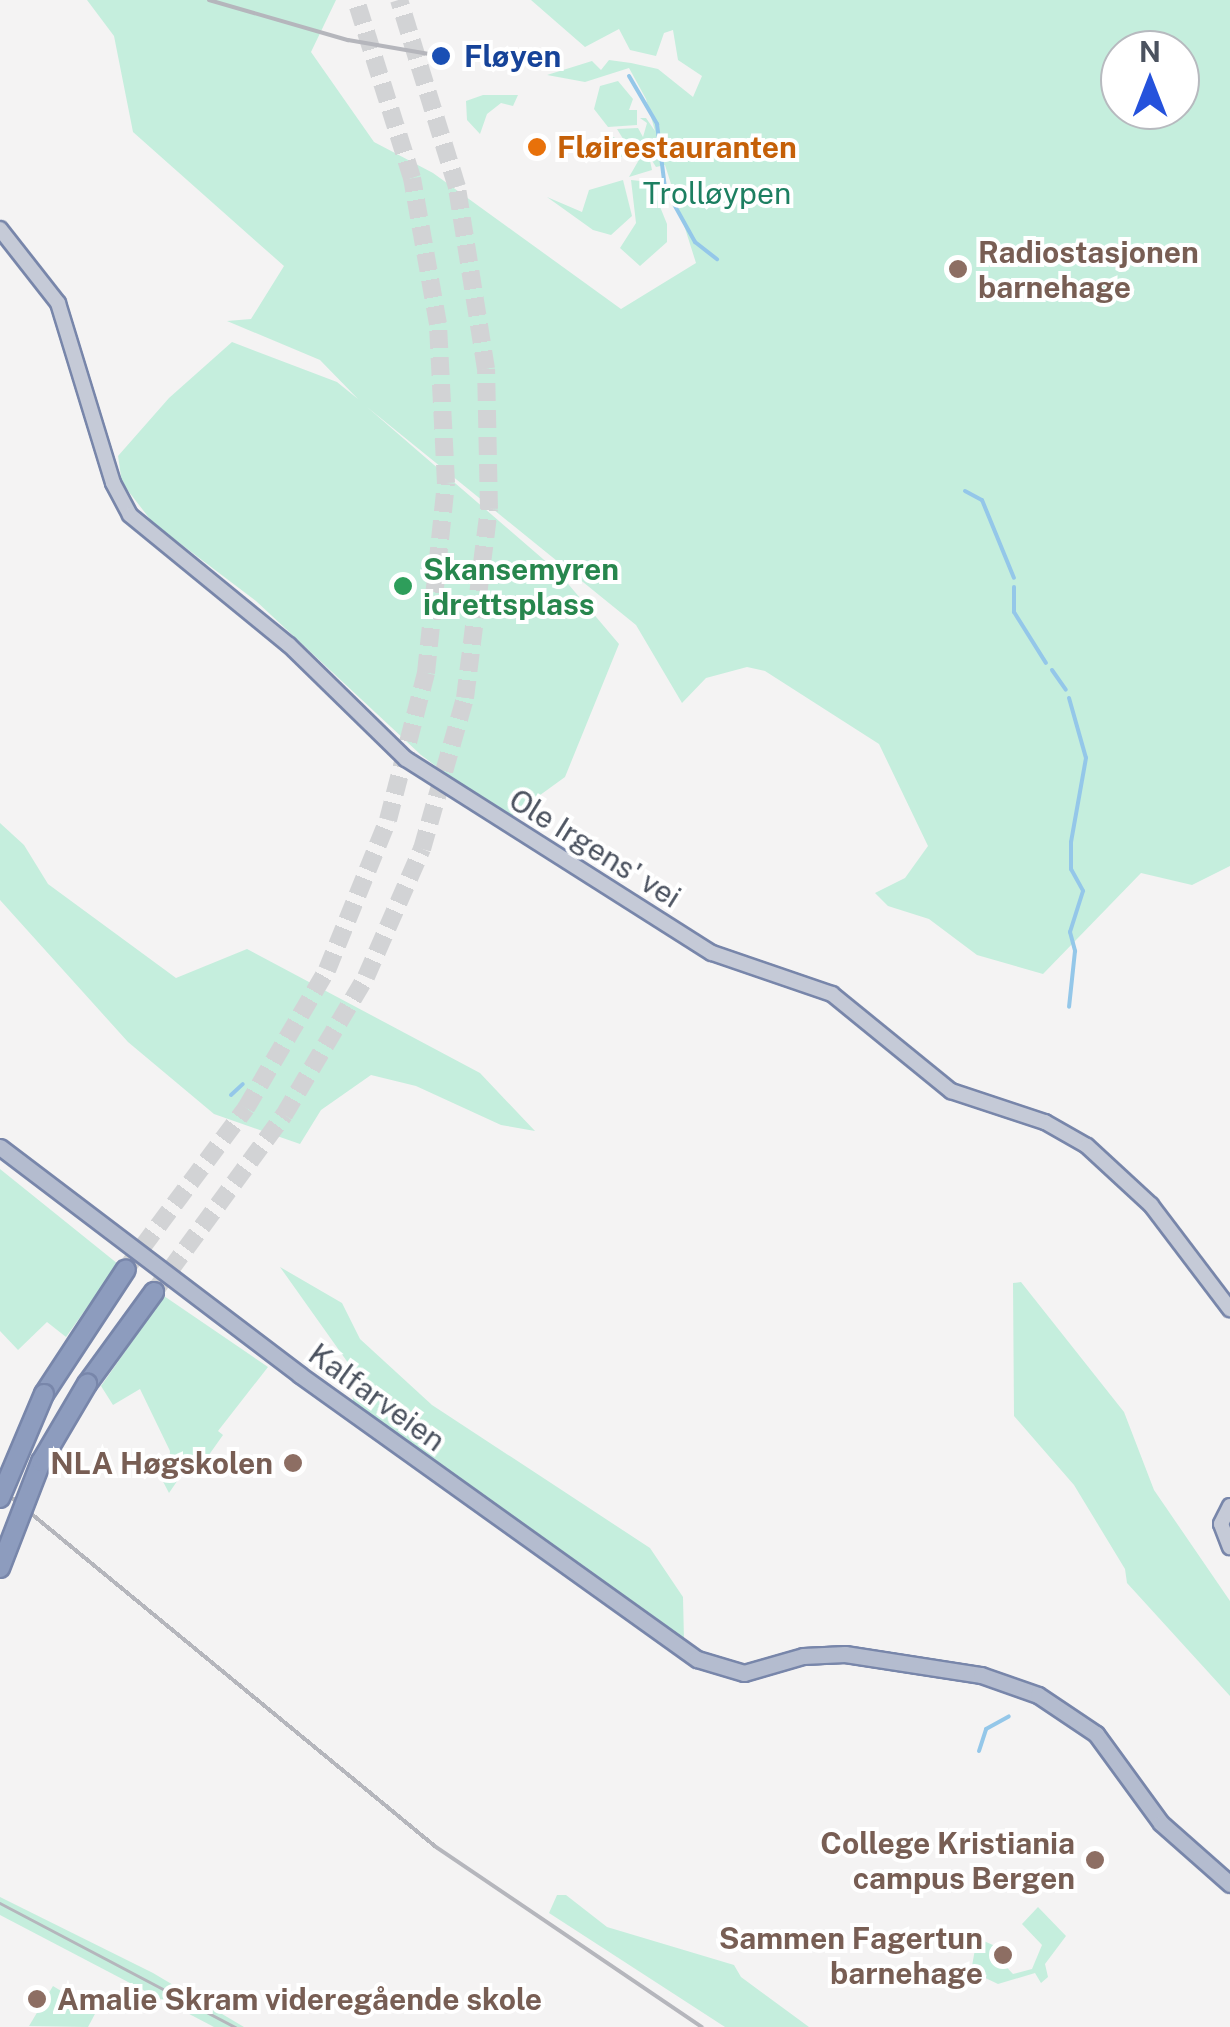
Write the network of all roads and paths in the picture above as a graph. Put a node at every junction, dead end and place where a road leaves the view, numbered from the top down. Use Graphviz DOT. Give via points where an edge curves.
graph roads {
  1 [pos="0,229"];
  2 [pos="0,1147"];
  3 [pos="126,1269"];
  4 [pos="154,1292"];
  5 [pos="1230,1309"];
  6 [pos="0,1498"];
  7 [pos="1230,1506"];
  8 [pos="1230,1548"];
  9 [pos="0,1568"];
  10 [pos="1230,1884"];
  1 -- 5 [label="street, Ole Irgens' vei" via="58,304 112,483 130,516 289,645 406,759 712,954 841,1000 952,1091 1046,1122 1087,1146 1151,1205"];
  2 -- 10 [label="main road, Kalfarveien" via="696,1658 732,1672 845,1654 981,1675 1038,1695 1090,1729 1161,1824"];
  3 -- 6 [label="highway, bridge" via="31,1420"];
  4 -- 9 [label="highway, bridge" via="41,1462"];
  7 -- 8 [label="street" via="1221,1524"];
}
